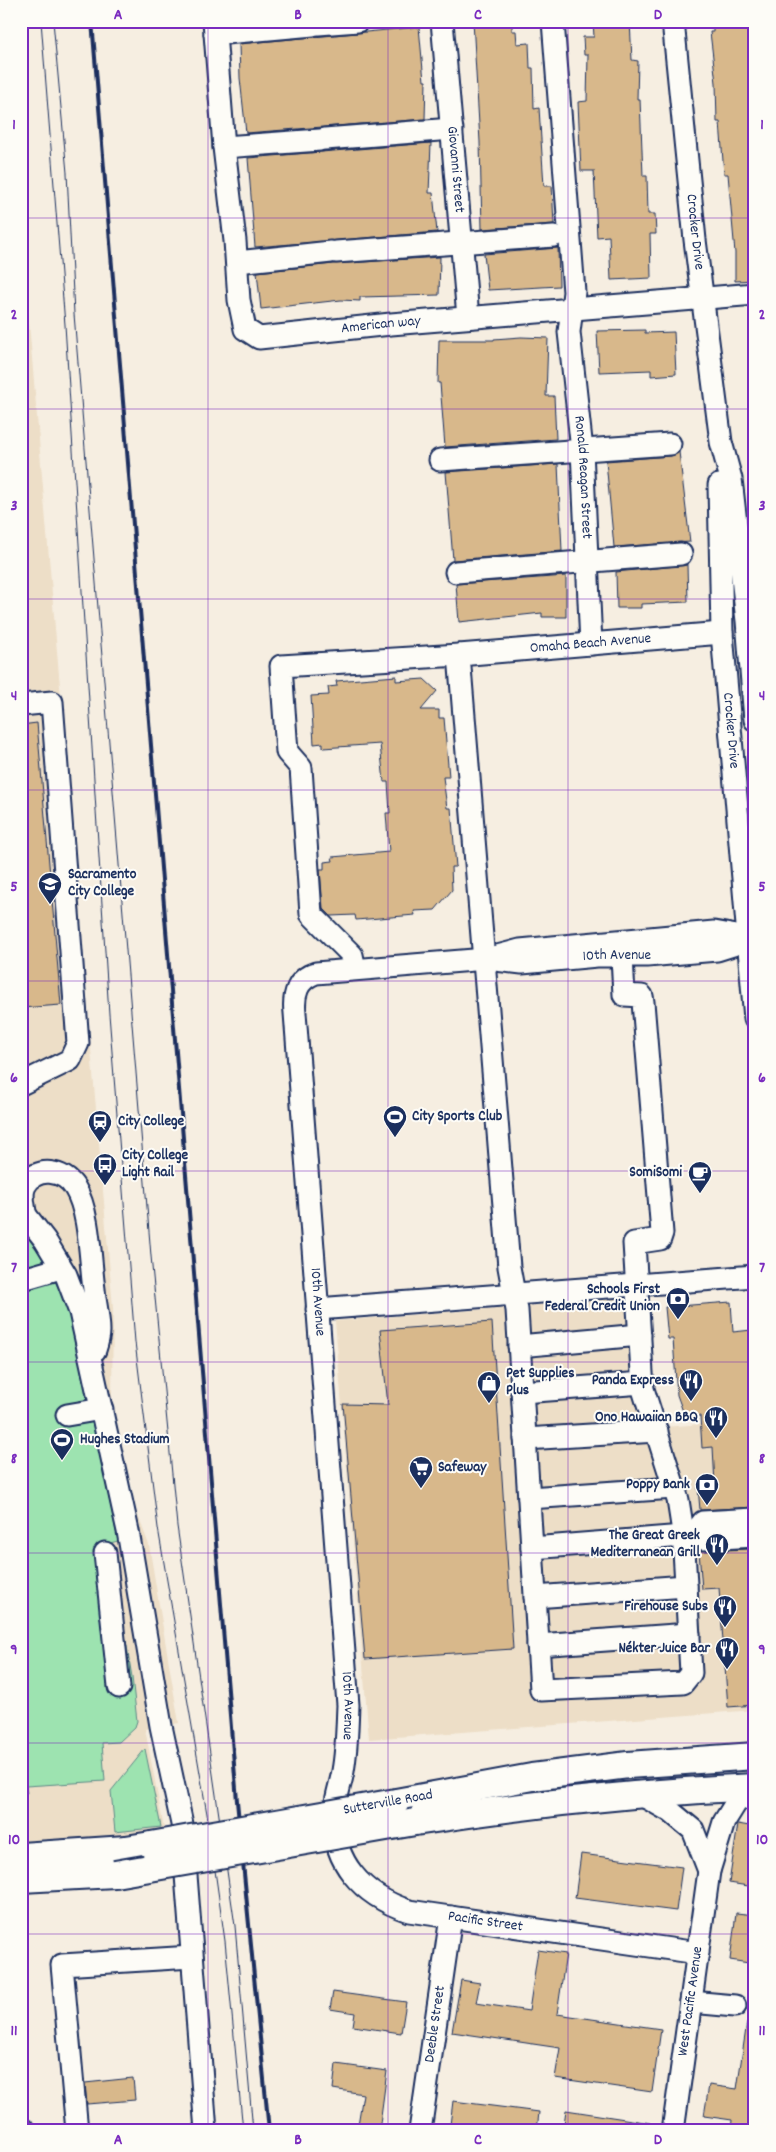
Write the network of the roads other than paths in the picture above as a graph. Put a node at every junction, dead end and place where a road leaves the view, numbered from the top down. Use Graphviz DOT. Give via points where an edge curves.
graph roads {
  1 [pos="358,21"];
  2 [pos="442,21"];
  3 [pos="554,21"];
  4 [pos="673,21"];
  5 [pos="215,27"];
  6 [pos="452,129"];
  7 [pos="224,147"];
  8 [pos="554,236"];
  9 [pos="462,244"];
  10 [pos="237,262"];
  11 [pos="755,294"];
  12 [pos="702,298"];
  13 [pos="572,310"];
  14 [pos="468,317"];
  15 [pos="721,442"];
  16 [pos="670,444"];
  17 [pos="582,450"];
  18 [pos="440,460"];
  19 [pos="681,554"];
  20 [pos="588,562"];
  21 [pos="456,572"];
  22 [pos="722,633"];
  23 [pos="592,644"];
  24 [pos="459,655"];
  25 [pos="21,705"];
  26 [pos="755,720"];
  27 [pos="751,938"];
  28 [pos="622,956"];
  29 [pos="486,959"];
  30 [pos="355,969"];
  31 [pos="755,1019"];
  32 [pos="21,1084"];
  33 [pos="23,1211"];
  34 [pos="61,1268"];
  35 [pos="747,1277"];
  36 [pos="23,1279"];
  37 [pos="636,1284"];
  38 [pos="513,1294"];
  39 [pos="317,1309"];
  40 [pos="640,1335"];
  41 [pos="519,1346"];
  42 [pos="92,1365"];
  43 [pos="643,1383"];
  44 [pos="522,1392"];
  45 [pos="102,1409"];
  46 [pos="66,1414"];
  47 [pos="657,1431"];
  48 [pos="525,1440"];
  49 [pos="674,1488"];
  50 [pos="528,1498"];
  51 [pos="755,1519"];
  52 [pos="688,1533"];
  53 [pos="755,1536"];
  54 [pos="532,1548"];
  55 [pos="105,1553"];
  56 [pos="686,1586"];
  57 [pos="535,1597"];
  58 [pos="689,1634"];
  59 [pos="538,1645"];
  60 [pos="119,1687"];
  61 [pos="755,1756"];
  62 [pos="755,1787"];
  63 [pos="640,1794"];
  64 [pos="755,1794"];
  65 [pos="335,1809"];
  66 [pos="21,1856"];
  67 [pos="708,1871"];
  68 [pos="21,1879"];
  69 [pos="451,1917"];
  70 [pos="698,1953"];
  71 [pos="192,1956"];
  72 [pos="691,2002"];
  73 [pos="735,2006"];
  74 [pos="203,2090"];
  75 [pos="21,2129"];
  76 [pos="26,2131"];
  77 [pos="77,2131"];
  78 [pos="206,2131"];
  79 [pos="217,2131"];
  80 [pos="420,2131"];
  81 [pos="673,2131"];
  1 -- 5 [label="street"];
  2 -- 6 [label="street, Giovanni Street"];
  3 -- 13 [label="street, Ronald Reagan Street" via="574,292"];
  4 -- 12 [label="street, Crocker Drive"];
  5 -- 7 [label="street, American way"];
  6 -- 7 [label="street"];
  6 -- 9 [label="street, Giovanni Street"];
  7 -- 10 [label="street, American way"];
  8 -- 9 [label="street"];
  9 -- 10 [label="street"];
  9 -- 14 [label="street, Giovanni Street"];
  10 -- 14 [label="street, American way" via="239,300 245,329 259,338"];
  11 -- 12 [label="street, American way"];
  12 -- 13 [label="street, American way"];
  12 -- 15 [label="street, Crocker Drive"];
  13 -- 14 [label="street, American way"];
  13 -- 17 [label="street, Ronald Reagan Street" via="569,332"];
  15 -- 22 [label="street, Crocker Drive"];
  15 -- 26 [label="street, Crocker Drive" via="731,478"];
  16 -- 17 [label="street"];
  17 -- 18 [label="street"];
  17 -- 20 [label="street, Ronald Reagan Street"];
  19 -- 20 [label="street"];
  20 -- 21 [label="street"];
  20 -- 23 [label="street, Ronald Reagan Street"];
  22 -- 23 [label="street, Omaha Beach Avenue"];
  22 -- 27 [label="street, Crocker Drive"];
  23 -- 24 [label="street, Omaha Beach Avenue"];
  24 -- 29 [label="street"];
  24 -- 30 [label="street, Omaha Beach Avenue" via="281,666 287,752 301,768 311,914 352,955"];
  25 -- 32 [label="street" via="52,702 78,1043 70,1060"];
  27 -- 28 [label="street, 10th Avenue" via="717,950"];
  27 -- 29 [label="street, 10th Avenue" via="714,932 520,950"];
  27 -- 31 [label="street, Crocker Drive"];
  28 -- 29 [label="street, 10th Avenue" via="522,963"];
  28 -- 37 [label="street" via="624,995 642,996 643,1002 662,1233 655,1241 634,1243"];
  29 -- 30 [label="street, 10th Avenue"];
  29 -- 38 [label="street"];
  30 -- 39 [label="street, 10th Avenue" via="310,975 297,986 294,1003"];
  33 -- 34 [label="street"];
  33 -- 42 [label="street" via="25,1187 38,1174 56,1173 66,1177 75,1188 85,1224 99,1332"];
  34 -- 36 [label="street"];
  34 -- 42 [label="street" via="80,1312"];
  35 -- 37 [label="street"];
  37 -- 38 [label="street"];
  37 -- 40 [label="street"];
  38 -- 39 [label="street"];
  38 -- 41 [label="street"];
  39 -- 65 [label="street, 10th Avenue" via="348,1705 344,1763"];
  40 -- 41 [label="street"];
  40 -- 43 [label="street"];
  41 -- 44 [label="street"];
  42 -- 45 [label="street"];
  43 -- 44 [label="street"];
  43 -- 47 [label="street"];
  44 -- 48 [label="street"];
  45 -- 46 [label="street"];
  45 -- 71 [label="street" via="182,1824"];
  47 -- 48 [label="street"];
  47 -- 49 [label="street"];
  48 -- 50 [label="street"];
  49 -- 50 [label="street"];
  49 -- 52 [label="street"];
  50 -- 54 [label="street"];
  51 -- 52 [label="street" via="703,1522"];
  52 -- 53 [label="street" via="703,1539"];
  52 -- 54 [label="street"];
  52 -- 56 [label="street"];
  54 -- 57 [label="street"];
  55 -- 60 [label="street"];
  56 -- 57 [label="street"];
  56 -- 58 [label="street"];
  57 -- 59 [label="street"];
  58 -- 59 [label="street"];
  58 -- 59 [label="street" via="691,1673 682,1683 540,1690"];
  61 -- 66 [label="main road, Sutterville Road, bridge" via="628,1765 532,1777 126,1849"];
  62 -- 63 [label="main road, Sutterville Road"];
  63 -- 67 [label="street, West Pacific Avenue" via="670,1811 693,1830"];
  63 -- 68 [label="main road, Sutterville Road, bridge" via="501,1808 115,1874"];
  64 -- 67 [label="street, West Pacific Avenue" via="737,1802 724,1822"];
  65 -- 69 [label="street, Pacific Street" via="335,1833 340,1853 348,1868 370,1893 387,1904 409,1911"];
  67 -- 70 [label="street, West Pacific Avenue"];
  69 -- 70 [label="street, Pacific Street"];
  69 -- 80 [label="street, Deeble Street"];
  70 -- 72 [label="street, West Pacific Avenue"];
  71 -- 74 [label="street"];
  71 -- 77 [label="street" via="62,1964"];
  72 -- 73 [label="street"];
  72 -- 81 [label="street, West Pacific Avenue"];
  74 -- 78 [label="street"];
  74 -- 79 [label="street"];
  75 -- 76 [label="street"];
}
